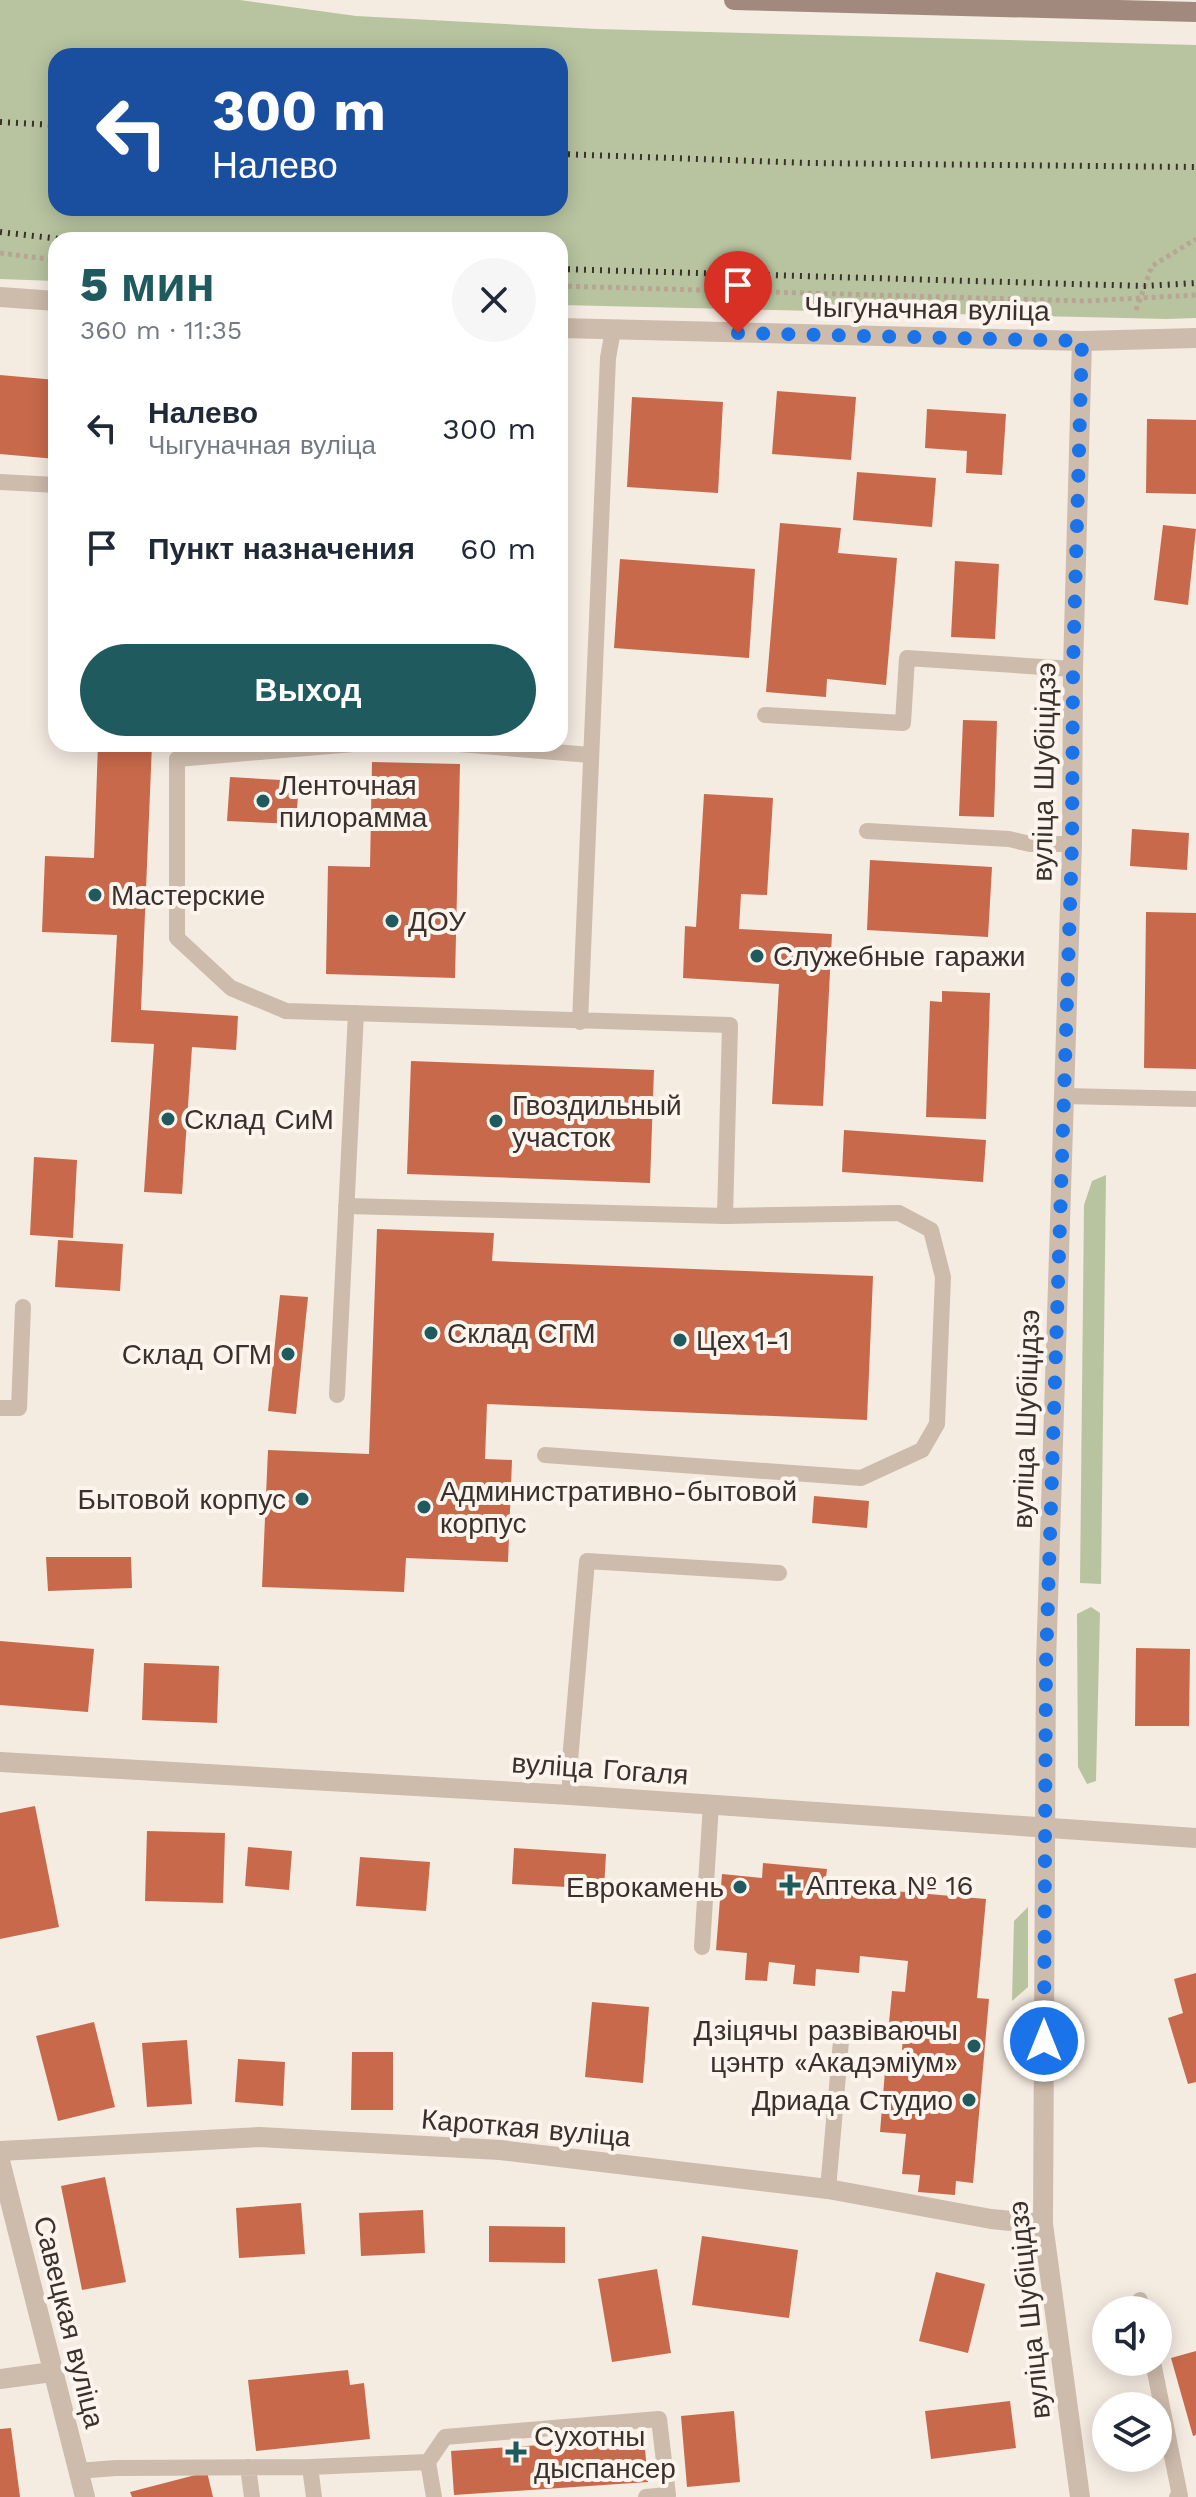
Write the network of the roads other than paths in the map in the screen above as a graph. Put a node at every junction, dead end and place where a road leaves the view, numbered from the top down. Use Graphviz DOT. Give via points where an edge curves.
graph roads {
  1 [pos="734,0"];
  2 [pos="1196,12"];
  3 [pos="0,297"];
  4 [pos="48,300"];
  5 [pos="568,328"];
  6 [pos="613,330"];
  7 [pos="1196,338"];
  8 [pos="1082,341"];
  9 [pos="0,482"];
  10 [pos="48,485"];
  11 [pos="1073,669"];
  12 [pos="765,715"];
  13 [pos="260,752"];
  14 [pos="554,752"];
  15 [pos="590,755"];
  16 [pos="867,831"];
  17 [pos="1072,844"];
  18 [pos="356,1013"];
  19 [pos="580,1022"];
  20 [pos="1064,1096"];
  21 [pos="1196,1099"];
  22 [pos="346,1206"];
  23 [pos="725,1216"];
  24 [pos="23,1307"];
  25 [pos="337,1395"];
  26 [pos="0,1408"];
  27 [pos="545,1455"];
  28 [pos="779,1573"];
  29 [pos="0,1762"];
  30 [pos="570,1795"];
  31 [pos="711,1804"];
  32 [pos="1044,1826"];
  33 [pos="1196,1838"];
  34 [pos="702,1947"];
  35 [pos="841,2041"];
  36 [pos="0,2151"];
  37 [pos="0,2161"];
  38 [pos="828,2189"];
  39 [pos="1043,2224"];
  40 [pos="52,2372"];
  41 [pos="1156,2376"];
  42 [pos="0,2379"];
  43 [pos="428,2462"];
  44 [pos="248,2467"];
  45 [pos="310,2467"];
  46 [pos="77,2471"];
  47 [pos="1196,2493"];
  48 [pos="85,2497"];
  49 [pos="252,2497"];
  50 [pos="314,2497"];
  51 [pos="434,2497"];
  52 [pos="646,2497"];
  53 [pos="1080,2497"];
  54 [pos="1179,2497"];
  1 -- 2 [label="main road"];
  3 -- 4 [label="street"];
  5 -- 6 [label="street, Чыгуначная вуліца"];
  6 -- 8 [label="street, Чыгуначная вуліца"];
  6 -- 15 [label="lane"];
  7 -- 8 [label="street, Чыгуначная вуліца"];
  8 -- 11 [label="street, вуліца Шубіцідзэ"];
  9 -- 10 [label="lane"];
  11 -- 12 [label="lane" via="907,658 903,723"];
  11 -- 17 [label="street, вуліца Шубіцідзэ"];
  13 -- 18 [label="lane" via="177,759 177,938 231,988 286,1011"];
  14 -- 15 [label="lane"];
  15 -- 19 [label="lane"];
  16 -- 17 [label="lane"];
  17 -- 20 [label="street, вуліца Шубіцідзэ"];
  18 -- 19 [label="lane"];
  18 -- 22 [label="lane"];
  19 -- 23 [label="lane" via="730,1025"];
  20 -- 21 [label="lane"];
  20 -- 32 [label="street, вуліца Шубіцідзэ"];
  22 -- 23 [label="lane"];
  22 -- 25 [label="lane"];
  23 -- 27 [label="lane" via="899,1213 931,1230 943,1277 937,1424 922,1450 861,1478"];
  24 -- 26 [label="lane" via="19,1408"];
  28 -- 30 [label="lane" via="587,1561"];
  29 -- 30 [label="street, вуліца Гогаля"];
  30 -- 31 [label="street, вуліца Гогаля"];
  31 -- 32 [label="street, вуліца Гогаля"];
  31 -- 34 [label="lane"];
  32 -- 33 [label="street, вуліца Гогаля"];
  32 -- 39 [label="street, вуліца Шубіцідзэ"];
  35 -- 38 [label="lane"];
  36 -- 38 [label="street, Кароткая вуліца" via="259,2137 500,2150"];
  37 -- 40 [label="street, Савецкая вуліца"];
  38 -- 39 [label="street, Кароткая вуліца"];
  39 -- 53 [label="street, вуліца Шубіцідзэ"];
  40 -- 42 [label="street"];
  40 -- 46 [label="street, Савецкая вуліца"];
  41 -- 54 [label="lane"];
  43 -- 45 [label="lane"];
  43 -- 51 [label="lane"];
  43 -- 52 [label="lane" via="445,2437 659,2419 668,2495"];
  44 -- 45 [label="lane"];
  44 -- 46 [label="lane"];
  44 -- 49 [label="lane"];
  45 -- 50 [label="lane"];
  46 -- 48 [label="street, Савецкая вуліца"];
  47 -- 54 [label="lane"];
}
